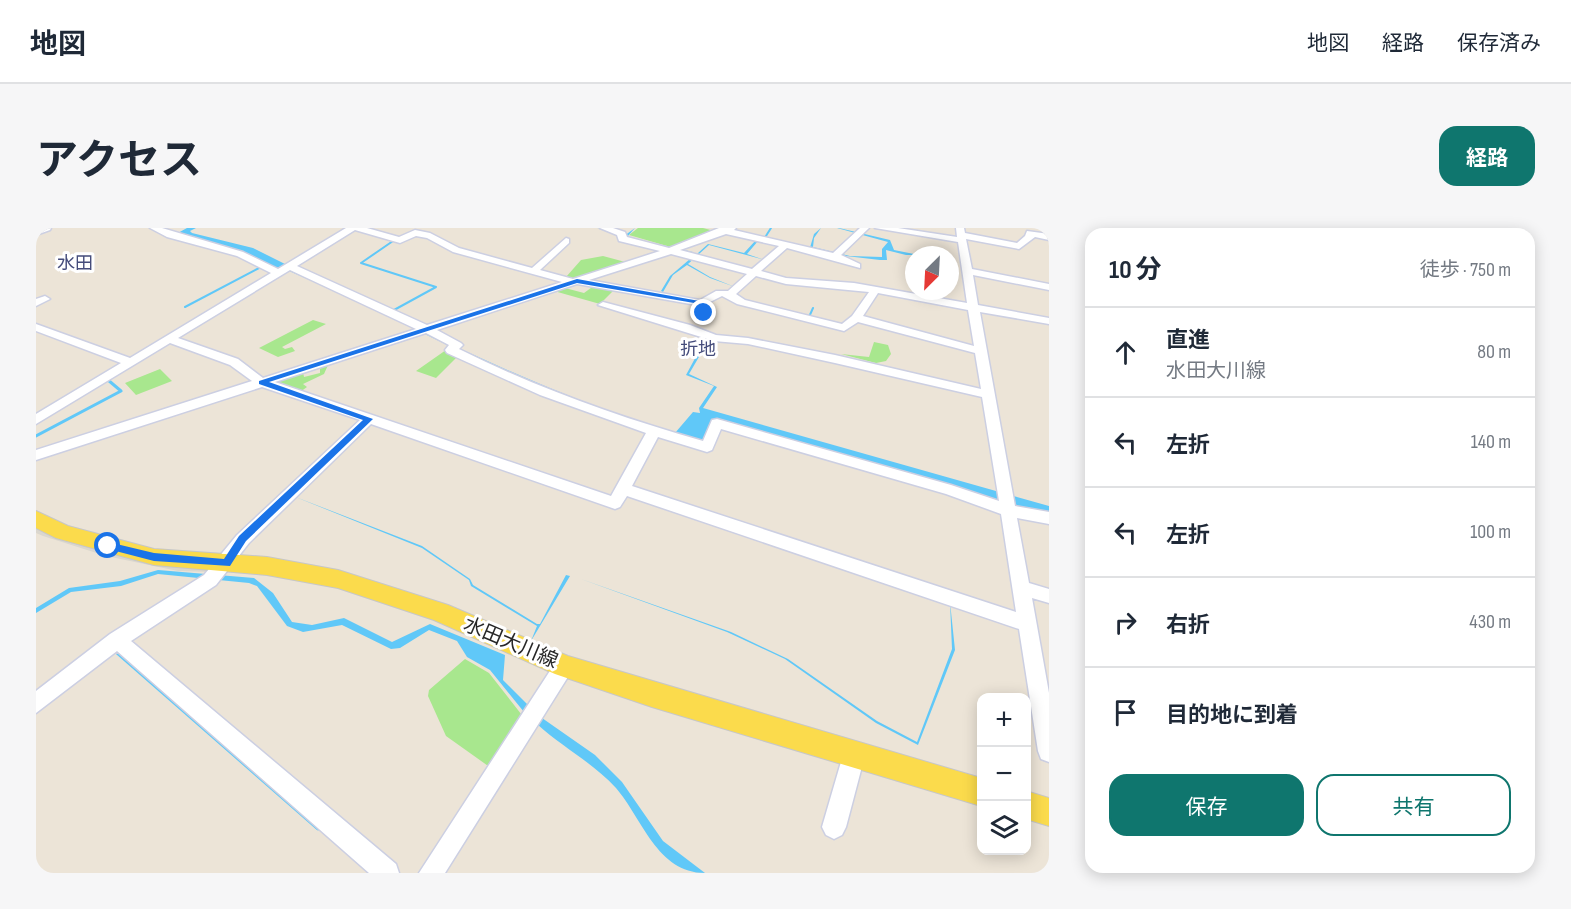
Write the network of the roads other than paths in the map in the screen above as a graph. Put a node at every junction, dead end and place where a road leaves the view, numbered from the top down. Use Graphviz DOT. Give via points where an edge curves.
graph roads {
  1 [pos="46,228"];
  2 [pos="154,228"];
  3 [pos="182,228"];
  4 [pos="355,228"];
  5 [pos="604,228"];
  6 [pos="865,228"];
  7 [pos="879,228"];
  8 [pos="1043,228"];
  9 [pos="1049,229"];
  10 [pos="1029,231"];
  11 [pos="36,232"];
  12 [pos="729,233"];
  13 [pos="169,234"];
  14 [pos="961,235"];
  15 [pos="1049,237"];
  16 [pos="566,243"];
  17 [pos="785,245"];
  18 [pos="671,251"];
  19 [pos="824,254"];
  20 [pos="835,256"];
  21 [pos="290,266"];
  22 [pos="828,266"];
  23 [pos="857,266"];
  24 [pos="535,270"];
  25 [pos="967,271"];
  26 [pos="279,273"];
  27 [pos="755,273"];
  28 [pos="575,282"];
  29 [pos="1049,287"];
  30 [pos="875,290"];
  31 [pos="730,294"];
  32 [pos="36,296"];
  33 [pos="36,303"];
  34 [pos="702,303"];
  35 [pos="603,305"];
  36 [pos="973,308"];
  37 [pos="709,315"];
  38 [pos="856,318"];
  39 [pos="1049,321"];
  40 [pos="36,327"];
  41 [pos="427,329"];
  42 [pos="169,339"];
  43 [pos="980,351"];
  44 [pos="130,362"];
  45 [pos="261,382"];
  46 [pos="988,395"];
  47 [pos="369,419"];
  48 [pos="36,420"];
  49 [pos="654,432"];
  50 [pos="36,455"];
  51 [pos="623,489"];
  52 [pos="1008,504"];
  53 [pos="1049,518"];
  54 [pos="36,519"];
  55 [pos="217,573"];
  56 [pos="1020,587"];
  57 [pos="1049,596"];
  58 [pos="1026,623"];
  59 [pos="117,640"];
  60 [pos="564,666"];
  61 [pos="36,703"];
  62 [pos="1049,751"];
  63 [pos="854,755"];
  64 [pos="977,791"];
  65 [pos="1031,807"];
  66 [pos="1049,812"];
  67 [pos="834,827"];
  68 [pos="384,872"];
  69 [pos="432,873"];
  1 -- 11 [label="street"];
  2 -- 13 [label="street"];
  3 -- 13 [label="street"];
  4 -- 21 [label="street"];
  4 -- 24 [label="street" via="400,240 422,234 456,250"];
  5 -- 18 [label="street" via="622,234 622,239"];
  6 -- 20 [label="street"];
  7 -- 14 [label="street" via="927,237"];
  8 -- 9 [label="street"];
  10 -- 14 [label="street" via="1030,237 1019,246"];
  10 -- 15 [label="street"];
  12 -- 17 [label="street"];
  12 -- 18 [label="street"];
  13 -- 26 [label="street" via="240,254"];
  14 -- 25 [label="street"];
  16 -- 24 [label="street"];
  17 -- 19 [label="street"];
  17 -- 27 [label="street"];
  18 -- 27 [label="street"];
  18 -- 28 [label="street"];
  19 -- 20 [label="street"];
  19 -- 22 [label="street"];
  20 -- 23 [label="street"];
  21 -- 26 [label="street"];
  21 -- 41 [label="street"];
  24 -- 28 [label="street"];
  25 -- 29 [label="street"];
  25 -- 36 [label="street"];
  26 -- 42 [label="street"];
  27 -- 30 [label="street" via="786,281"];
  27 -- 31 [label="street"];
  28 -- 34 [label="street"];
  28 -- 41 [label="street"];
  30 -- 36 [label="street"];
  30 -- 38 [label="street"];
  31 -- 34 [label="street" via="720,293"];
  31 -- 38 [label="street" via="762,309 844,328"];
  32 -- 33 [label="street" via="45,299"];
  34 -- 37 [label="street" via="704,313"];
  35 -- 46 [label="street" via="714,338 835,359"];
  36 -- 39 [label="street"];
  36 -- 43 [label="street"];
  38 -- 43 [label="street"];
  40 -- 44 [label="street"];
  41 -- 45 [label="street"];
  41 -- 49 [label="street" via="457,345 450,350 498,374"];
  42 -- 44 [label="street"];
  42 -- 45 [label="street" via="234,362"];
  43 -- 46 [label="street"];
  44 -- 48 [label="street"];
  45 -- 47 [label="street"];
  45 -- 50 [label="street"];
  46 -- 52 [label="street"];
  47 -- 51 [label="street" via="615,503"];
  47 -- 55 [label="street" via="243,539"];
  49 -- 51 [label="street"];
  49 -- 52 [label="street" via="707,447 717,423"];
  51 -- 58 [label="street"];
  52 -- 53 [label="street"];
  52 -- 56 [label="street"];
  54 -- 55 [label="main road, 水田大川線" via="63,532"];
  55 -- 59 [label="street"];
  55 -- 60 [label="main road, 水田大川線" via="300,571 338,579 440,612"];
  56 -- 57 [label="street"];
  56 -- 58 [label="street"];
  58 -- 62 [label="street"];
  59 -- 61 [label="street"];
  59 -- 68 [label="street"];
  60 -- 63 [label="main road, 水田大川線"];
  60 -- 69 [label="street"];
  63 -- 64 [label="main road, 水田大川線"];
  63 -- 67 [label="street"];
  65 -- 66 [label="main road"];
}
